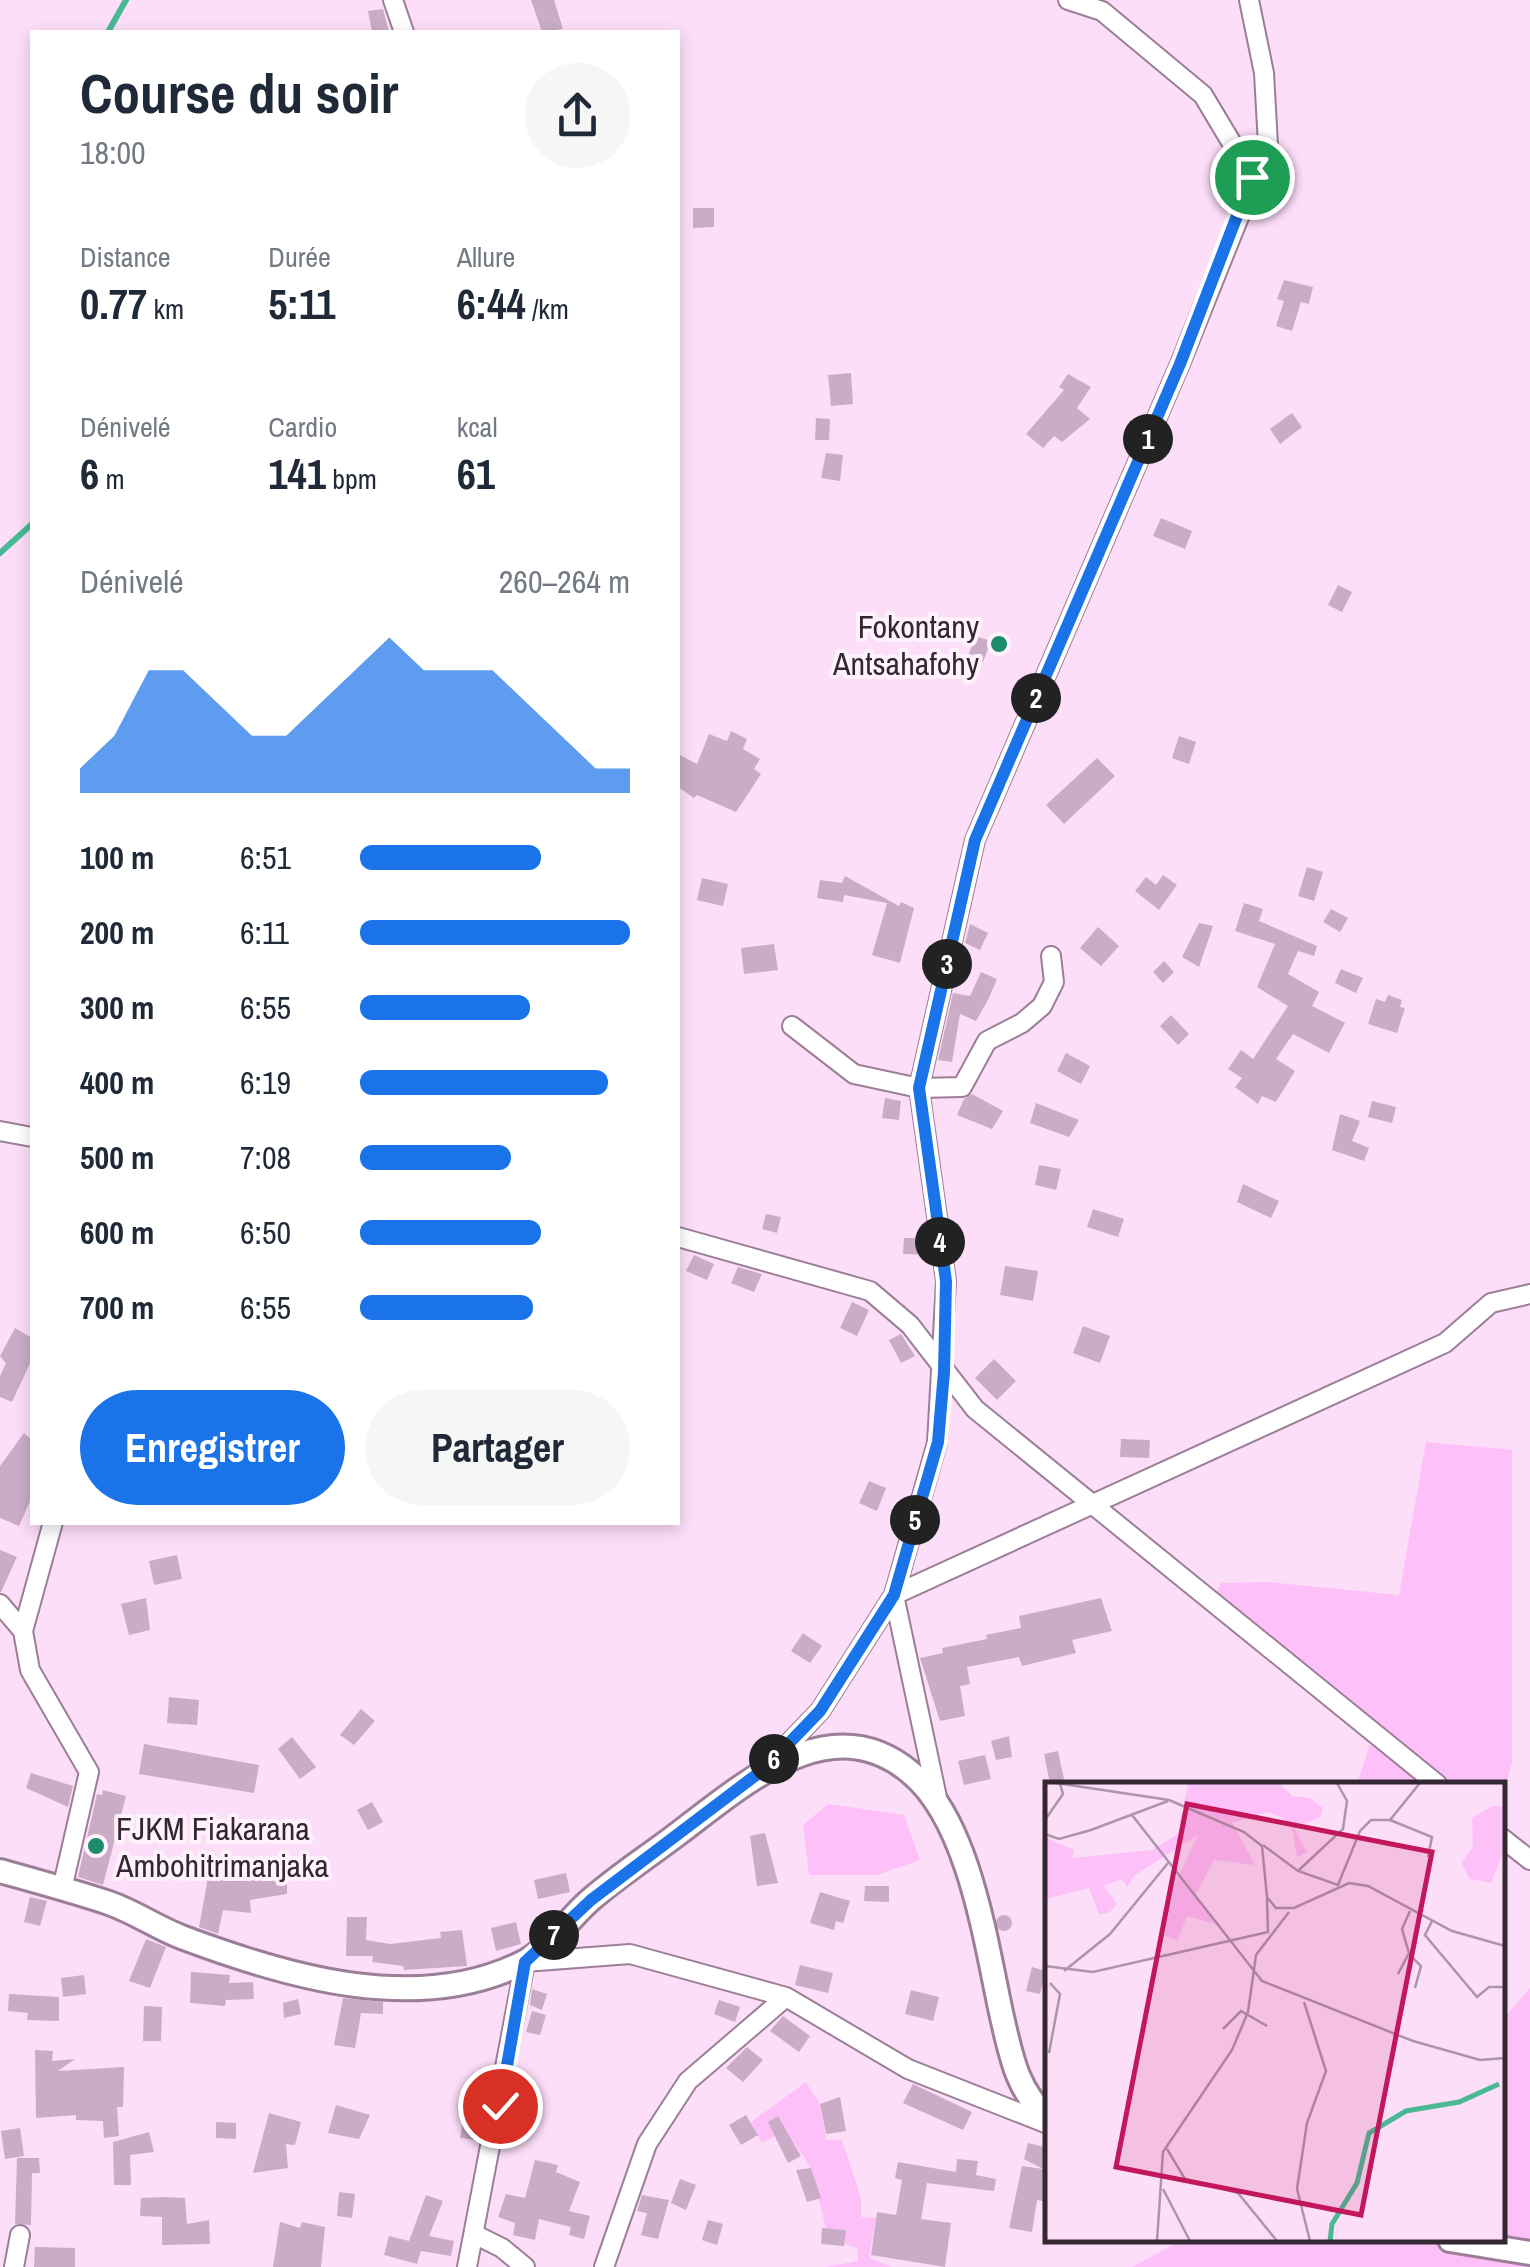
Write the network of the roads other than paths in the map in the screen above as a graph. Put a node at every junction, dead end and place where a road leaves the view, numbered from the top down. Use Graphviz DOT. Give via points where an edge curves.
graph roads {
  1 [pos="393,0"];
  2 [pos="1068,0"];
  3 [pos="1249,0"];
  4 [pos="403,30"];
  5 [pos="1252,177"];
  6 [pos="1051,956"];
  7 [pos="792,1026"];
  8 [pos="919,1088"];
  9 [pos="0,1131"];
  10 [pos="30,1137"];
  11 [pos="680,1238"];
  12 [pos="1530,1294"];
  13 [pos="944,1372"];
  14 [pos="1091,1502"];
  15 [pos="52,1525"];
  16 [pos="894,1595"];
  17 [pos="0,1604"];
  18 [pos="23,1631"];
  19 [pos="764,1769"];
  20 [pos="1436,1782"];
  21 [pos="938,1802"];
  22 [pos="1505,1840"];
  23 [pos="1530,1860"];
  24 [pos="0,1872"];
  25 [pos="62,1890"];
  26 [pos="525,1962"];
  27 [pos="786,1997"];
  28 [pos="1045,2118"];
  29 [pos="1045,2120"];
  30 [pos="474,2234"];
  31 [pos="20,2235"];
  32 [pos="1463,2242"];
  33 [pos="1530,2252"];
  34 [pos="14,2267"];
  35 [pos="467,2267"];
  36 [pos="525,2267"];
  37 [pos="604,2267"];
  1 -- 4 [label="street"];
  2 -- 5 [label="street" via="1102,12 1202,95"];
  3 -- 5 [label="street" via="1264,73 1268,146"];
  5 -- 8 [label="street" via="1180,364 975,840"];
  6 -- 8 [label="street" via="1054,982 1042,1006 987,1040 962,1087"];
  7 -- 8 [label="street" via="854,1074"];
  8 -- 13 [label="street" via="946,1281"];
  9 -- 10 [label="street"];
  11 -- 13 [label="street" via="870,1291 910,1325"];
  12 -- 14 [label="street" via="1491,1303 1445,1343"];
  13 -- 14 [label="street" via="975,1410"];
  13 -- 16 [label="street" via="938,1442"];
  14 -- 16 [label="street"];
  14 -- 20 [label="street"];
  15 -- 18 [label="street"];
  16 -- 19 [label="street" via="820,1711"];
  16 -- 21 [label="street"];
  17 -- 18 [label="street"];
  18 -- 25 [label="street" via="30,1670 90,1772"];
  19 -- 21 [label="street" via="825,1746 870,1748 911,1772"];
  19 -- 26 [label="street" via="591,1900"];
  21 -- 28 [label="street" via="972,1888 1015,2072"];
  22 -- 23 [label="street"];
  24 -- 25 [label="street"];
  25 -- 26 [label="street" via="199,1943 346,1987 466,1984"];
  26 -- 27 [label="street" via="630,1954"];
  26 -- 30 [label="street"];
  27 -- 29 [label="street" via="908,2069"];
  27 -- 37 [label="street" via="688,2080 647,2144"];
  30 -- 35 [label="street"];
  30 -- 36 [label="street"];
  31 -- 34 [label="street"];
  32 -- 33 [label="street"];
}
